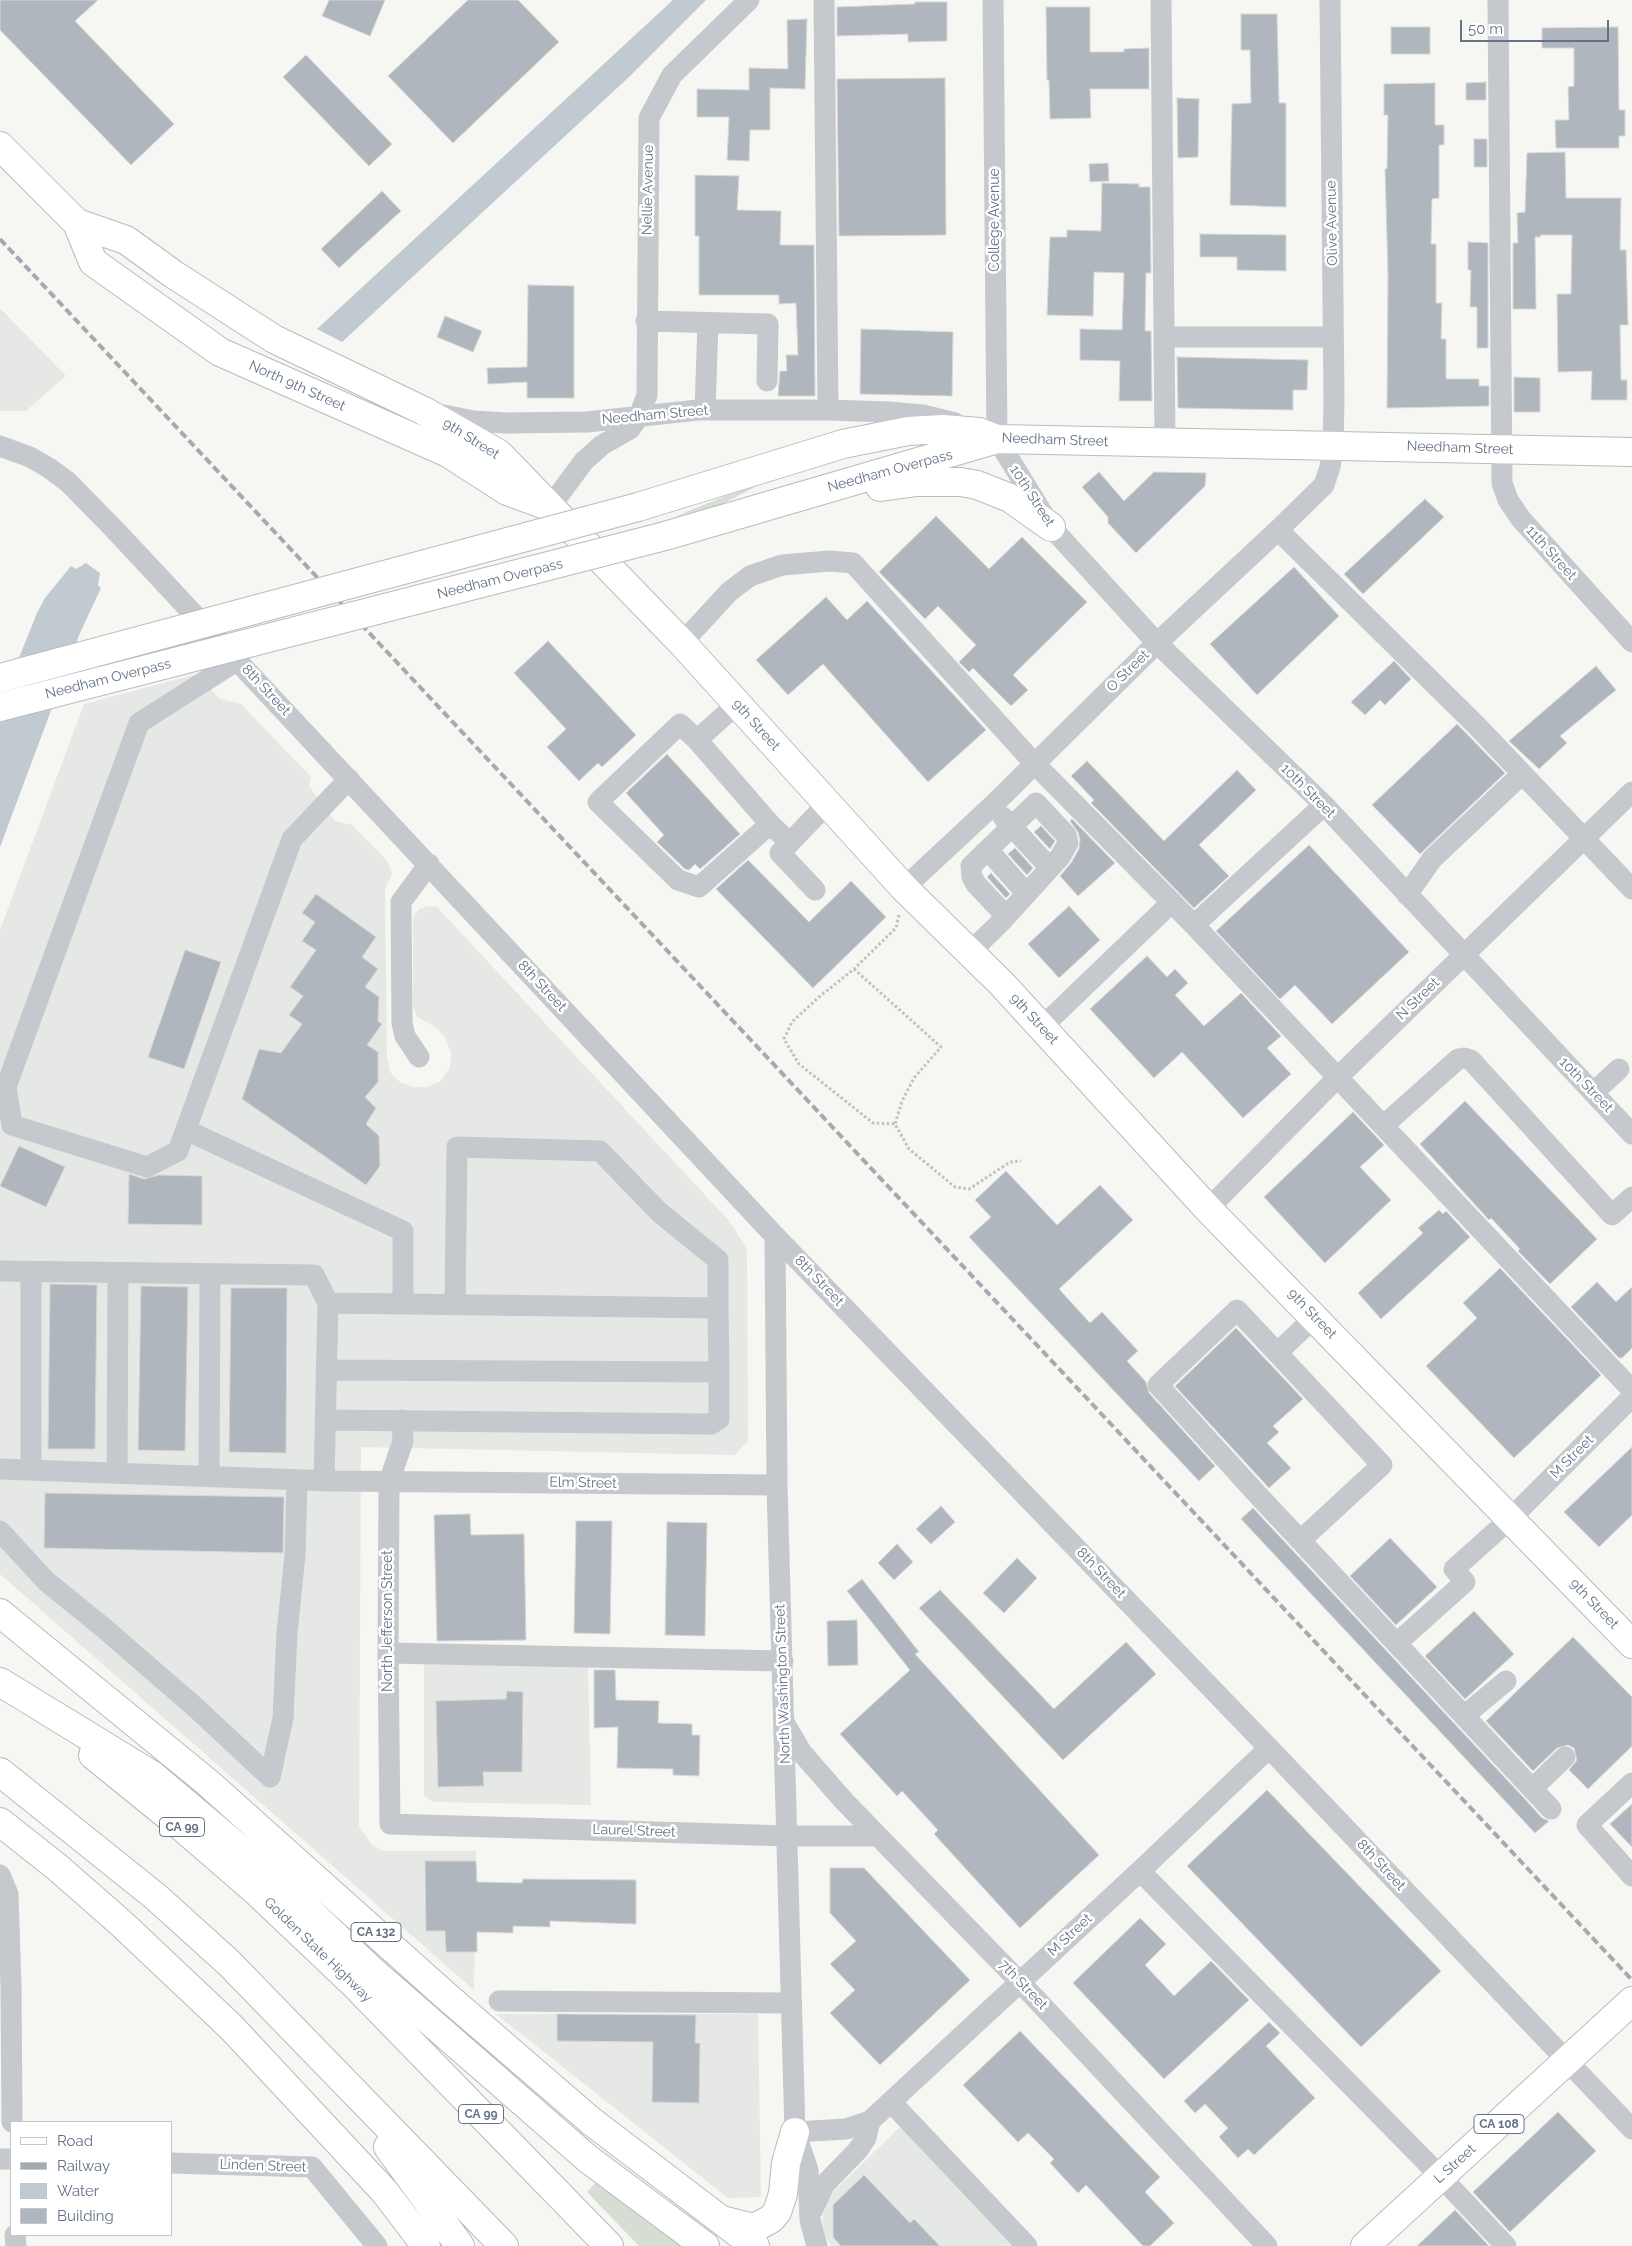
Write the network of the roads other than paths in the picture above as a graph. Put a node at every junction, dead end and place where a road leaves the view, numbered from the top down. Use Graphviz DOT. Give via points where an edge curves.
graph roads {
  1 [pos="749,0"];
  2 [pos="824,0"];
  3 [pos="993,0"];
  4 [pos="1160,0"];
  5 [pos="1330,0"];
  6 [pos="1498,0"];
  7 [pos="0,146"];
  8 [pos="77,222"];
  9 [pos="646,321"];
  10 [pos="708,323"];
  11 [pos="1164,337"];
  12 [pos="1333,337"];
  13 [pos="767,395"];
  14 [pos="705,410"];
  15 [pos="828,410"];
  16 [pos="424,411"];
  17 [pos="639,416"];
  18 [pos="988,436"];
  19 [pos="1165,443"];
  20 [pos="1333,445"];
  21 [pos="0,446"];
  22 [pos="1501,450"];
  23 [pos="1632,452"];
  24 [pos="550,507"];
  25 [pos="760,508"];
  26 [pos="1051,527"];
  27 [pos="1278,530"];
  28 [pos="1632,642"];
  29 [pos="682,643"];
  30 [pos="1157,643"];
  31 [pos="238,660"];
  32 [pos="0,678"];
  33 [pos="737,704"];
  34 [pos="0,707"];
  35 [pos="697,740"];
  36 [pos="1034,763"];
  37 [pos="1522,774"];
  38 [pos="349,779"];
  39 [pos="1632,792"];
  40 [pos="828,803"];
  41 [pos="1324,805"];
  42 [pos="992,806"];
  43 [pos="770,824"];
  44 [pos="1012,826"];
  45 [pos="1583,839"];
  46 [pos="790,843"];
  47 [pos="988,850"];
  48 [pos="429,864"];
  49 [pos="1050,868"];
  50 [pos="904,888"];
  51 [pos="1632,889"];
  52 [pos="816,890"];
  53 [pos="1026,893"];
  54 [pos="1407,895"];
  55 [pos="1172,902"];
  56 [pos="1006,916"];
  57 [pos="1194,924"];
  58 [pos="970,952"];
  59 [pos="1463,955"];
  60 [pos="1042,1027"];
  61 [pos="419,1056"];
  62 [pos="1619,1069"];
  63 [pos="1337,1078"];
  64 [pos="1593,1094"];
  65 [pos="1383,1126"];
  66 [pos="186,1130"];
  67 [pos="1632,1134"];
  68 [pos="1632,1197"];
  69 [pos="1208,1209"];
  70 [pos="775,1236"];
  71 [pos="0,1271"];
  72 [pos="31,1272"];
  73 [pos="118,1273"];
  74 [pos="210,1274"];
  75 [pos="403,1302"];
  76 [pos="328,1303"];
  77 [pos="455,1303"];
  78 [pos="718,1308"];
  79 [pos="1315,1317"];
  80 [pos="1277,1353"];
  81 [pos="326,1370"];
  82 [pos="719,1372"];
  83 [pos="1632,1390"];
  84 [pos="1632,1397"];
  85 [pos="325,1420"];
  86 [pos="402,1420"];
  87 [pos="0,1469"];
  88 [pos="31,1470"];
  89 [pos="117,1473"];
  90 [pos="209,1476"];
  91 [pos="297,1480"];
  92 [pos="324,1481"];
  93 [pos="389,1482"];
  94 [pos="777,1485"];
  95 [pos="1511,1518"];
  96 [pos="0,1531"];
  97 [pos="1301,1540"];
  98 [pos="0,1613"];
  99 [pos="1397,1643"];
  100 [pos="1632,1644"];
  101 [pos="388,1652"];
  102 [pos="783,1661"];
  103 [pos="1506,1681"];
  104 [pos="0,1682"];
  105 [pos="1464,1716"];
  106 [pos="784,1722"];
  107 [pos="1270,1748"];
  108 [pos="1565,1757"];
  109 [pos="0,1772"];
  110 [pos="1632,1783"];
  111 [pos="1532,1788"];
  112 [pos="1551,1809"];
  113 [pos="0,1822"];
  114 [pos="390,1824"];
  115 [pos="788,1836"];
  116 [pos="877,1836"];
  117 [pos="1140,1871"];
  118 [pos="0,1875"];
  119 [pos="1632,1876"];
  120 [pos="1020,1982"];
  121 [pos="6,1987"];
  122 [pos="499,2001"];
  123 [pos="1632,2001"];
  124 [pos="790,2003"];
  125 [pos="1568,2062"];
  126 [pos="328,2065"];
  127 [pos="891,2102"];
  128 [pos="12,2121"];
  129 [pos="870,2121"];
  130 [pos="1632,2129"];
  131 [pos="795,2132"];
  132 [pos="172,2163"];
  133 [pos="1440,2177"];
  134 [pos="723,2220"];
  135 [pos="810,2220"];
  136 [pos="377,2246"];
  137 [pos="426,2246"];
  138 [pos="460,2246"];
  139 [pos="504,2246"];
  140 [pos="609,2246"];
  141 [pos="705,2246"];
  142 [pos="756,2246"];
  143 [pos="817,2246"];
  144 [pos="1027,2246"];
  145 [pos="1267,2246"];
  146 [pos="1365,2246"];
  147 [pos="1506,2246"];
  1 -- 9 [label="street, Nellie Avenue" via="672,75 649,118"];
  2 -- 15 [label="street"];
  3 -- 18 [label="street, College Avenue"];
  4 -- 11 [label="street"];
  5 -- 12 [label="street, Olive Avenue"];
  6 -- 22 [label="street, 11th Street"];
  7 -- 8 [label="main road, North 9th Street"];
  8 -- 16 [label="main road, North 9th Street" via="126,240 172,274 274,339"];
  8 -- 24 [label="main road, North 9th Street" via="93,262 220,352 448,453 507,490"];
  9 -- 10 [label="street"];
  9 -- 17 [label="street, Nellie Avenue" via="647,395"];
  10 -- 13 [label="street" via="768,324"];
  10 -- 14 [label="street"];
  11 -- 12 [label="street"];
  11 -- 19 [label="street"];
  12 -- 20 [label="street, Olive Avenue"];
  13 -- 14 [label="street, Needham Street"];
  13 -- 15 [label="street, Needham Street"];
  14 -- 17 [label="street, Needham Street"];
  15 -- 18 [label="street, Needham Street" via="923,415 948,420"];
  16 -- 17 [label="street, Needham Street" via="495,423 587,422"];
  16 -- 24 [label="main road, 9th Street" via="499,454"];
  17 -- 24 [label="street" via="630,430 602,445 584,462"];
  18 -- 19 [label="main road, Needham Street"];
  18 -- 25 [label="main road, Needham Overpass"];
  18 -- 26 [label="street, 10th Street"];
  18 -- 32 [label="main road, Needham Overpass, bridge" via="943,429 875,436 638,507"];
  19 -- 20 [label="main road, Needham Street"];
  20 -- 22 [label="main road, Needham Street"];
  20 -- 27 [label="street, O Street" via="1324,485"];
  21 -- 31 [label="street, 8th Street" via="30,457 68,482"];
  22 -- 23 [label="main road, Needham Street"];
  22 -- 28 [label="street, 11th Street" via="1502,483 1511,506"];
  24 -- 29 [label="main road, 9th Street"];
  25 -- 26 [label="main road" via="917,482 961,482 1010,498"];
  25 -- 34 [label="main road, Needham Overpass, bridge" via="665,536"];
  26 -- 30 [label="street, 10th Street"];
  27 -- 30 [label="street, O Street"];
  27 -- 37 [label="street" via="1476,724"];
  29 -- 33 [label="main road, 9th Street"];
  29 -- 36 [label="street" via="729,592 750,576 782,565 830,561 853,564"];
  30 -- 36 [label="street, O Street"];
  30 -- 41 [label="street, 10th Street"];
  31 -- 38 [label="street, 8th Street"];
  31 -- 66 [label="street" via="139,723 6,1087 12,1124 147,1167 178,1151"];
  33 -- 35 [label="street"];
  33 -- 40 [label="main road, 9th Street"];
  35 -- 43 [label="street"];
  35 -- 43 [label="street" via="680,724 598,802 678,880 699,887"];
  36 -- 42 [label="street, O Street"];
  36 -- 55 [label="street"];
  37 -- 45 [label="street"];
  37 -- 54 [label="street" via="1432,859"];
  38 -- 48 [label="street, 8th Street"];
  38 -- 66 [label="street" via="292,839"];
  39 -- 45 [label="street, N Street"];
  40 -- 46 [label="street"];
  40 -- 50 [label="main road, 9th Street"];
  41 -- 54 [label="street, 10th Street"];
  41 -- 57 [label="street"];
  42 -- 44 [label="street"];
  42 -- 50 [label="street, O Street"];
  43 -- 46 [label="street"];
  44 -- 47 [label="street"];
  44 -- 49 [label="street"];
  44 -- 49 [label="street" via="1036,803 1066,835 1068,843"];
  45 -- 51 [label="street"];
  45 -- 59 [label="street, N Street"];
  46 -- 52 [label="street" via="780,853"];
  47 -- 53 [label="street"];
  47 -- 56 [label="street" via="971,866 972,877"];
  48 -- 61 [label="street" via="401,902 402,1023 405,1036"];
  48 -- 70 [label="street, 8th Street"];
  49 -- 53 [label="street"];
  50 -- 58 [label="main road, 9th Street"];
  53 -- 56 [label="street"];
  54 -- 59 [label="street, 10th Street"];
  55 -- 57 [label="street"];
  55 -- 60 [label="street"];
  56 -- 58 [label="street"];
  57 -- 63 [label="street"];
  58 -- 60 [label="main road, 9th Street"];
  59 -- 63 [label="street, N Street"];
  59 -- 64 [label="street, 10th Street"];
  60 -- 69 [label="main road, 9th Street"];
  62 -- 64 [label="street"];
  63 -- 65 [label="street"];
  63 -- 69 [label="street, N Street"];
  64 -- 67 [label="street, 10th Street"];
  65 -- 68 [label="street" via="1458,1058 1464,1058 1471,1060 1612,1215"];
  65 -- 83 [label="street"];
  66 -- 75 [label="street" via="403,1231"];
  69 -- 79 [label="main road, 9th Street"];
  70 -- 94 [label="street, North Washington Street"];
  70 -- 107 [label="street, 8th Street"];
  71 -- 72 [label="street"];
  72 -- 73 [label="street"];
  72 -- 88 [label="street"];
  73 -- 74 [label="street"];
  73 -- 89 [label="street"];
  74 -- 76 [label="street" via="314,1275"];
  74 -- 90 [label="street"];
  75 -- 76 [label="street"];
  75 -- 77 [label="street"];
  76 -- 81 [label="street"];
  77 -- 78 [label="street"];
  77 -- 78 [label="street" via="457,1147 600,1151 659,1212 718,1260"];
  78 -- 82 [label="street"];
  79 -- 80 [label="street"];
  79 -- 95 [label="main road, 9th Street"];
  80 -- 97 [label="street" via="1382,1465"];
  80 -- 97 [label="street" via="1237,1310 1158,1385"];
  81 -- 82 [label="street"];
  81 -- 85 [label="street"];
  82 -- 86 [label="street" via="719,1419 711,1424"];
  84 -- 95 [label="street, M Street"];
  85 -- 86 [label="street"];
  85 -- 92 [label="street"];
  86 -- 93 [label="street, North Jefferson Street" via="403,1441"];
  87 -- 88 [label="street, Elm Street"];
  88 -- 89 [label="street, Elm Street"];
  89 -- 90 [label="street, Elm Street"];
  90 -- 91 [label="street, Elm Street"];
  91 -- 92 [label="street, Elm Street"];
  91 -- 96 [label="street" via="283,1718 270,1777 195,1707 46,1581"];
  92 -- 93 [label="street, Elm Street"];
  93 -- 94 [label="street, Elm Street"];
  93 -- 101 [label="street, North Jefferson Street"];
  94 -- 102 [label="street, North Washington Street"];
  95 -- 99 [label="street, M Street" via="1454,1569 1465,1582"];
  95 -- 100 [label="main road, 9th Street"];
  97 -- 99 [label="street"];
  98 -- 134 [label="main road, CA 132" via="207,1782 529,2069 591,2121"];
  99 -- 105 [label="street"];
  101 -- 102 [label="street"];
  101 -- 114 [label="street, North Jefferson Street"];
  102 -- 106 [label="street, North Washington Street"];
  103 -- 105 [label="street"];
  104 -- 140 [label="main road, Golden State Highway / CA 99" via="183,1828 258,1893 353,1983"];
  104 -- 141 [label="main road" via="152,1775 266,1872 376,1974 588,2159"];
  105 -- 111 [label="street"];
  106 -- 115 [label="street, North Washington Street"];
  106 -- 116 [label="street, 7th Street" via="802,1752"];
  107 -- 117 [label="street, M Street"];
  107 -- 125 [label="street, 8th Street"];
  108 -- 111 [label="street"];
  109 -- 126 [label="main road" via="156,1897 229,1963"];
  110 -- 119 [label="street" via="1587,1826"];
  111 -- 112 [label="street"];
  113 -- 137 [label="main road" via="122,1924 231,2027 384,2191"];
  114 -- 115 [label="street, Laurel Street"];
  115 -- 116 [label="street, Laurel Street"];
  115 -- 124 [label="street, North Washington Street"];
  116 -- 120 [label="street, 7th Street"];
  117 -- 120 [label="street, M Street"];
  117 -- 133 [label="street"];
  118 -- 121 [label="street" via="8,1894"];
  120 -- 127 [label="street, M Street"];
  120 -- 145 [label="street, 7th Street"];
  121 -- 128 [label="street"];
  122 -- 124 [label="street"];
  123 -- 125 [label="main road, L Street / CA 108"];
  124 -- 131 [label="street, North Washington Street"];
  125 -- 130 [label="street, 8th Street"];
  125 -- 133 [label="main road, L Street / CA 108"];
  126 -- 138 [label="main road"];
  126 -- 139 [label="main road"];
  127 -- 129 [label="street, M Street"];
  127 -- 144 [label="street"];
  129 -- 131 [label="street, M Street" via="846,2129"];
  129 -- 135 [label="street, M Street" via="866,2138 858,2150 817,2195"];
  131 -- 134 [label="main road" via="786,2163 781,2204 771,2219 754,2228"];
  131 -- 135 [label="street, North Washington Street" via="808,2170"];
  132 -- 136 [label="street, Linden Street" via="312,2167"];
  133 -- 146 [label="main road, L Street / CA 108"];
  133 -- 147 [label="street"];
  134 -- 142 [label="main road, CA 132"];
  135 -- 143 [label="street, North Washington Street"];
}
